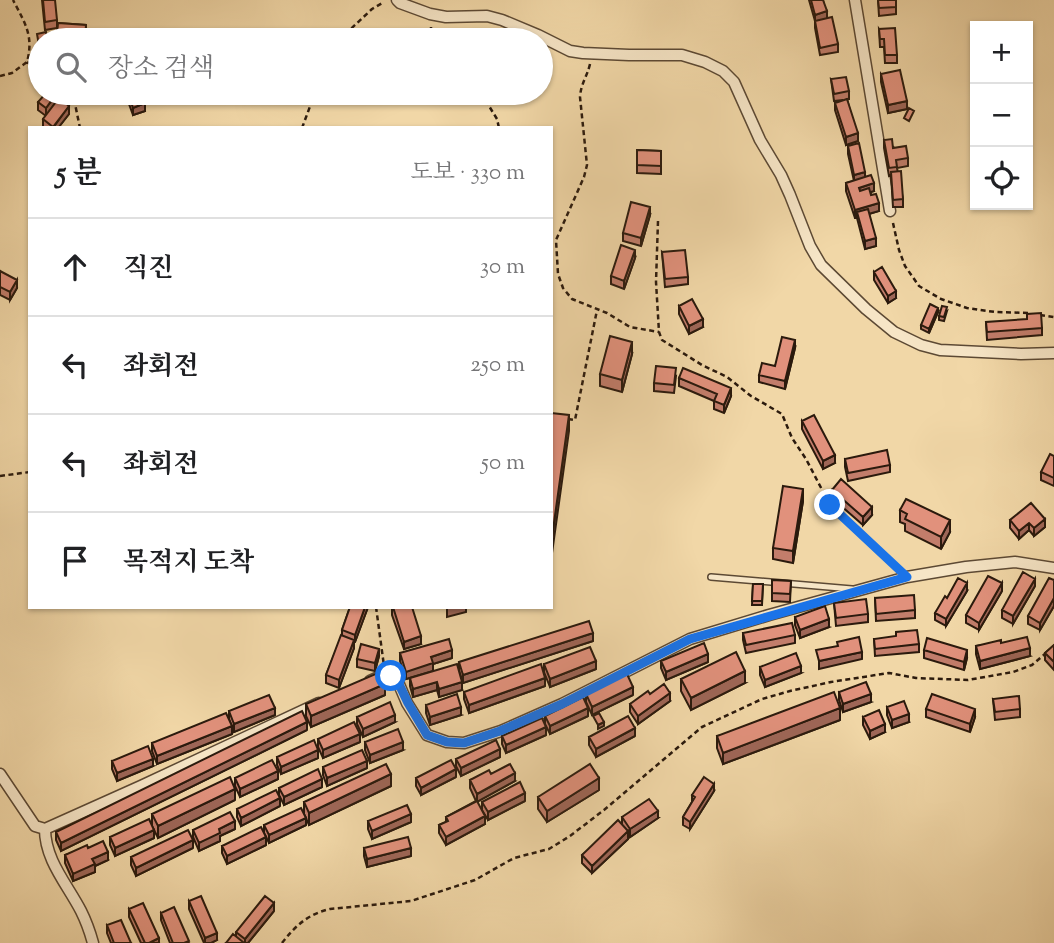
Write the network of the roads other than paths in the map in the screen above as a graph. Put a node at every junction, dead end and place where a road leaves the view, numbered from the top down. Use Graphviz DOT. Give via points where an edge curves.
graph roads {
  1 [pos="397,0"];
  2 [pos="855,0"];
  3 [pos="520,28"];
  4 [pos="553,43"];
  5 [pos="890,211"];
  6 [pos="1054,353"];
  7 [pos="1054,568"];
  8 [pos="711,576"];
  9 [pos="859,589"];
  10 [pos="358,686"];
  11 [pos="325,700"];
  12 [pos="0,774"];
  13 [pos="46,829"];
  14 [pos="93,943"];
  1 -- 3 [label="street" via="430,14 487,16"];
  2 -- 5 [label="street"];
  4 -- 6 [label="street" via="591,53 682,55 732,78 821,265 894,332 940,350"];
  7 -- 9 [label="street" via="1015,562 966,567"];
  8 -- 9 [label="lane"];
  9 -- 10 [label="street" via="690,639 562,704 464,743 427,735 391,676"];
  11 -- 13 [label="street"];
  12 -- 13 [label="street" via="35,826"];
  13 -- 14 [label="street" via="49,854"];
}
